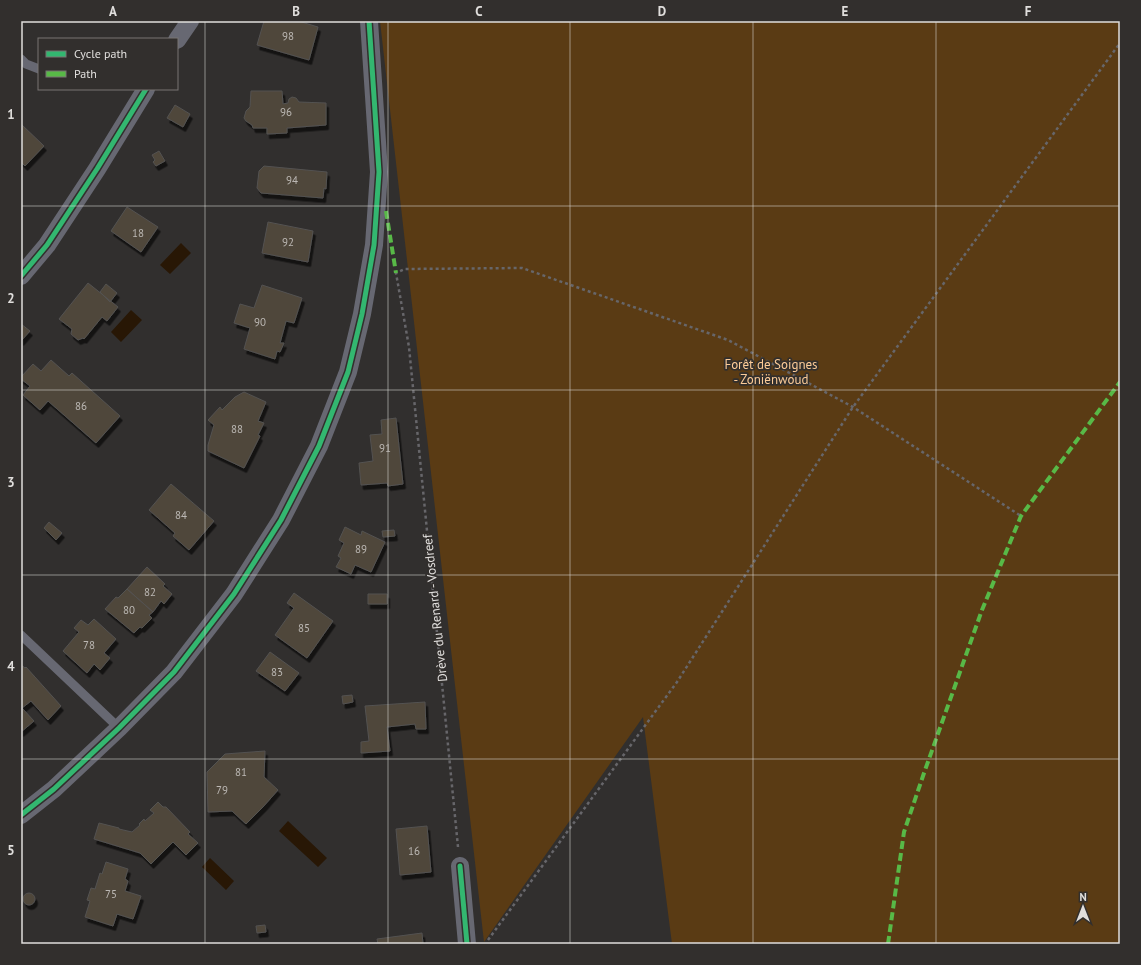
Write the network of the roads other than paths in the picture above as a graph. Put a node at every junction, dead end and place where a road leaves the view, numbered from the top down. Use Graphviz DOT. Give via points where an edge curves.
graph roads {
  1 [pos="190,21"];
  2 [pos="369,21"];
  3 [pos="178,39"];
  4 [pos="21,59"];
  5 [pos="38,69"];
  6 [pos="145,90"];
  7 [pos="21,276"];
  8 [pos="21,635"];
  9 [pos="119,728"];
  10 [pos="21,816"];
  11 [pos="460,866"];
  12 [pos="467,944"];
  1 -- 3 [label="street"];
  2 -- 9 [label="street" via="379,172 374,245 362,314 348,372 316,453 281,520 238,588 174,672"];
  4 -- 5 [label="lane"];
  6 -- 7 [label="street" via="98,169 47,245"];
  8 -- 9 [label="lane"];
  9 -- 10 [label="street"];
  11 -- 12 [label="street"];
}
